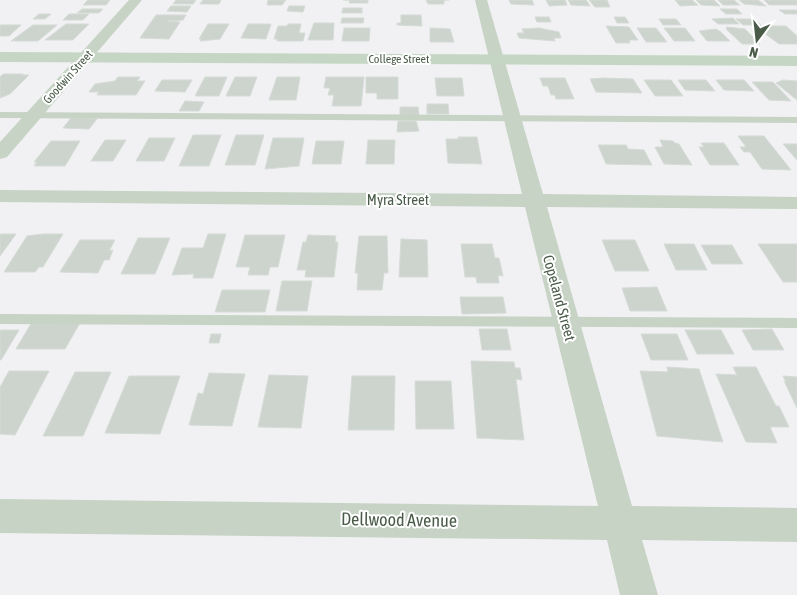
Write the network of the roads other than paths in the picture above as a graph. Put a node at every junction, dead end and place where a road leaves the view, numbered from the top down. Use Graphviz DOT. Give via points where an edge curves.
graph roads {
  1 [pos="136,0"];
  2 [pos="480,0"];
  3 [pos="0,57"];
  4 [pos="86,57"];
  5 [pos="497,59"];
  6 [pos="797,61"];
  7 [pos="34,114"];
  8 [pos="0,115"];
  9 [pos="512,118"];
  10 [pos="797,120"];
  11 [pos="0,153"];
  12 [pos="0,196"];
  13 [pos="533,201"];
  14 [pos="797,202"];
  15 [pos="0,319"];
  16 [pos="566,321"];
  17 [pos="797,323"];
  18 [pos="0,516"];
  19 [pos="620,523"];
  20 [pos="797,525"];
  21 [pos="639,595"];
  1 -- 4 [label="street, Goodwin Street"];
  2 -- 5 [label="street, Copeland Street"];
  3 -- 4 [label="street, College Street"];
  4 -- 5 [label="street, College Street"];
  4 -- 7 [label="street, Goodwin Street"];
  5 -- 6 [label="street, College Street"];
  5 -- 9 [label="street, Copeland Street"];
  7 -- 8 [label="lane"];
  7 -- 9 [label="lane"];
  7 -- 11 [label="street, Goodwin Street"];
  9 -- 10 [label="lane"];
  9 -- 13 [label="street, Copeland Street"];
  12 -- 13 [label="street, Myra Street"];
  13 -- 14 [label="street, Myra Street"];
  13 -- 16 [label="street, Copeland Street"];
  15 -- 16 [label="lane"];
  16 -- 17 [label="lane"];
  16 -- 19 [label="street, Copeland Street"];
  18 -- 19 [label="street, Dellwood Avenue"];
  19 -- 20 [label="street, Dellwood Avenue"];
  19 -- 21 [label="street, Copeland Street"];
}
